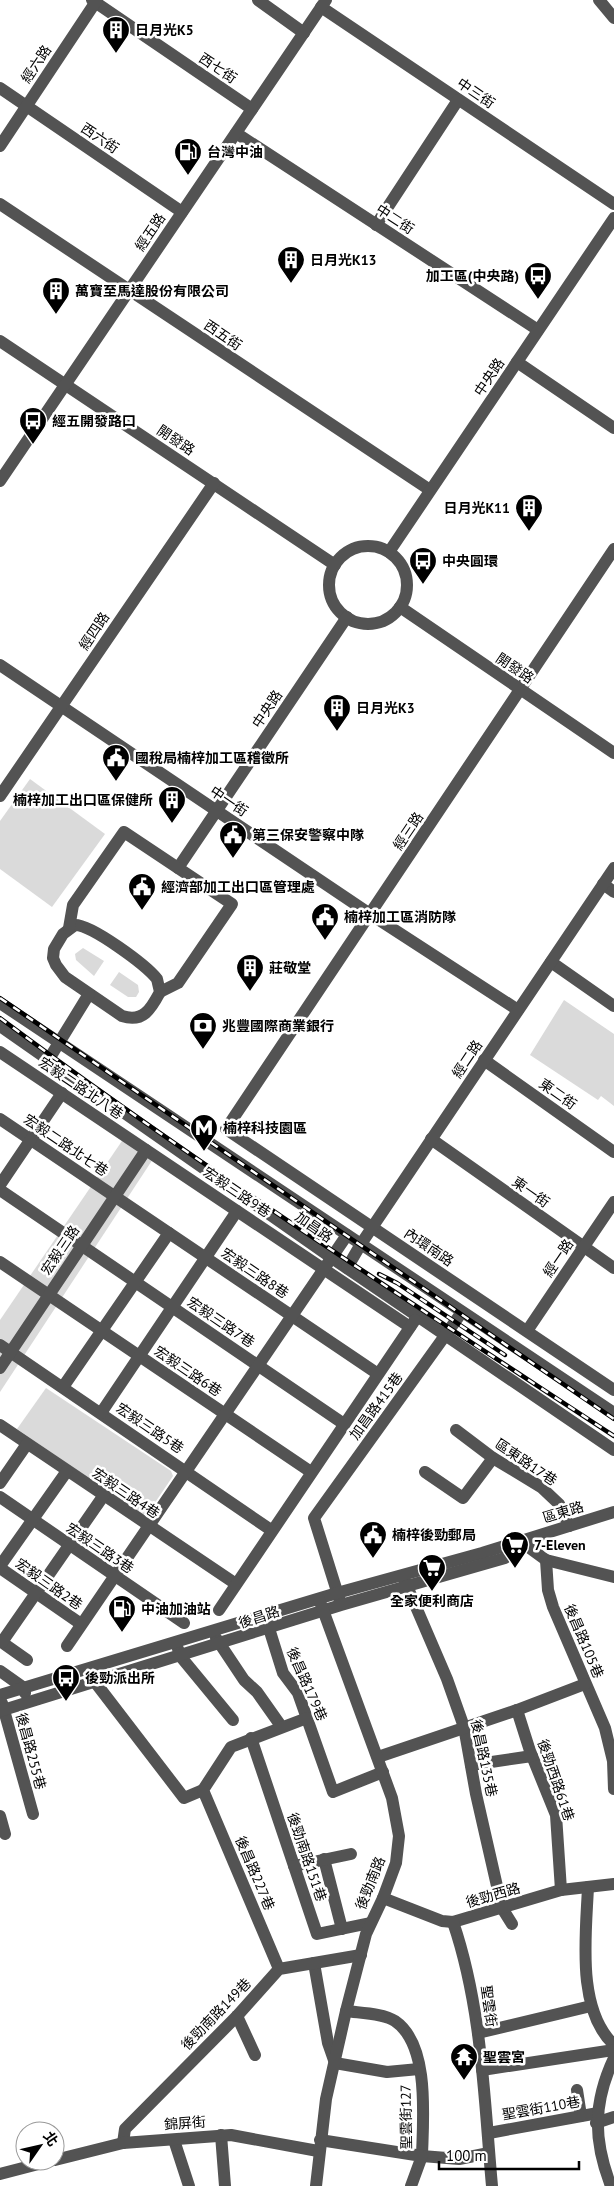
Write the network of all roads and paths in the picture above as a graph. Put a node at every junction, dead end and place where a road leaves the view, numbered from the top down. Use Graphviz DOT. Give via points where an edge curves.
graph roads {
  1 [pos="258,0"];
  2 [pos="599,0"];
  3 [pos="95,1"];
  4 [pos="323,3"];
  5 [pos="614,18"];
  6 [pos="304,32"];
  7 [pos="0,88"];
  8 [pos="458,100"];
  9 [pos="26,106"];
  10 [pos="252,109"];
  11 [pos="236,133"];
  12 [pos="0,146"];
  13 [pos="0,204"];
  14 [pos="614,204"];
  15 [pos="182,212"];
  16 [pos="614,218"];
  17 [pos="376,225"];
  18 [pos="609,237"];
  19 [pos="129,290"];
  20 [pos="538,330"];
  21 [pos="0,340"];
  22 [pos="517,362"];
  23 [pos="66,384"];
  24 [pos="614,428"];
  25 [pos="0,481"];
  26 [pos="214,484"];
  27 [pos="430,490"];
  28 [pos="614,549"];
  29 [pos="389,552"];
  30 [pos="335,565"];
  31 [pos="400,608"];
  32 [pos="347,617"];
  33 [pos="0,665"];
  34 [pos="520,689"];
  35 [pos="61,706"];
  36 [pos="614,752"];
  37 [pos="0,796"];
  38 [pos="216,810"];
  39 [pos="178,868"];
  40 [pos="614,868"];
  41 [pos="603,884"];
  42 [pos="614,892"];
  43 [pos="370,914"];
  44 [pos="69,928"];
  45 [pos="551,962"];
  46 [pos="160,992"];
  47 [pos="90,994"];
  48 [pos="0,1003"];
  49 [pos="614,1006"];
  50 [pos="518,1010"];
  51 [pos="1,1028"];
  52 [pos="60,1043"];
  53 [pos="0,1052"];
  54 [pos="49,1059"];
  55 [pos="484,1060"];
  56 [pos="62,1093"];
  57 [pos="0,1119"];
  58 [pos="226,1129"];
  59 [pos="431,1139"];
  60 [pos="31,1140"];
  61 [pos="146,1150"];
  62 [pos="614,1152"];
  63 [pos="0,1186"];
  64 [pos="0,1190"];
  65 [pos="115,1196"];
  66 [pos="614,1202"];
  67 [pos="237,1211"];
  68 [pos="372,1227"];
  69 [pos="169,1233"];
  70 [pos="347,1235"];
  71 [pos="361,1244"];
  72 [pos="82,1246"];
  73 [pos="583,1247"];
  74 [pos="206,1258"];
  75 [pos="332,1258"];
  76 [pos="0,1262"];
  77 [pos="347,1268"];
  78 [pos="614,1268"];
  79 [pos="324,1269"];
  80 [pos="135,1282"];
  81 [pos="48,1295"];
  82 [pos="172,1307"];
  83 [pos="462,1312"];
  84 [pos="418,1315"];
  85 [pos="292,1316"];
  86 [pos="410,1327"];
  87 [pos="102,1331"];
  88 [pos="526,1331"];
  89 [pos="447,1334"];
  90 [pos="5,1348"];
  91 [pos="139,1356"];
  92 [pos="258,1366"];
  93 [pos="0,1368"];
  94 [pos="378,1374"];
  95 [pos="63,1387"];
  96 [pos="614,1390"];
  97 [pos="100,1413"];
  98 [pos="614,1413"];
  99 [pos="225,1414"];
  100 [pos="344,1424"];
  101 [pos="0,1425"];
  102 [pos="456,1430"];
  103 [pos="28,1444"];
  104 [pos="614,1450"];
  105 [pos="493,1458"];
  106 [pos="67,1471"];
  107 [pos="186,1471"];
  108 [pos="311,1472"];
  109 [pos="425,1472"];
  110 [pos="0,1483"];
  111 [pos="104,1495"];
  112 [pos="0,1498"];
  113 [pos="614,1512"];
  114 [pos="32,1519"];
  115 [pos="149,1526"];
  116 [pos="569,1526"];
  117 [pos="271,1530"];
  118 [pos="520,1541"];
  119 [pos="69,1544"];
  120 [pos="546,1560"];
  121 [pos="0,1567"];
  122 [pos="114,1576"];
  123 [pos="614,1577"];
  124 [pos="404,1580"];
  125 [pos="236,1584"];
  126 [pos="34,1592"];
  127 [pos="337,1593"];
  128 [pos="319,1599"];
  129 [pos="341,1605"];
  130 [pos="219,1610"];
  131 [pos="323,1611"];
  132 [pos="265,1615"];
  133 [pos="184,1623"];
  134 [pos="81,1624"];
  135 [pos="269,1630"];
  136 [pos="214,1631"];
  137 [pos="1,1641"];
  138 [pos="176,1642"];
  139 [pos="219,1645"];
  140 [pos="66,1646"];
  141 [pos="181,1656"];
  142 [pos="27,1660"];
  143 [pos="90,1668"];
  144 [pos="0,1671"];
  145 [pos="95,1682"];
  146 [pos="585,1684"];
  147 [pos="24,1688"];
  148 [pos="0,1696"];
  149 [pos="28,1703"];
  150 [pos="2,1710"];
  151 [pos="517,1710"];
  152 [pos="307,1718"];
  153 [pos="233,1720"];
  154 [pos="281,1726"];
  155 [pos="464,1727"];
  156 [pos="251,1738"];
  157 [pos="532,1756"];
  158 [pos="378,1757"];
  159 [pos="471,1765"];
  160 [pos="614,1765"];
  161 [pos="383,1772"];
  162 [pos="614,1789"];
  163 [pos="204,1790"];
  164 [pos="33,1814"];
  165 [pos="0,1816"];
  166 [pos="4,1834"];
  167 [pos="351,1854"];
  168 [pos="324,1859"];
  169 [pos="294,1866"];
  170 [pos="614,1884"];
  171 [pos="588,1887"];
  172 [pos="561,1890"];
  173 [pos="383,1898"];
  174 [pos="502,1908"];
  175 [pos="454,1922"];
  176 [pos="370,1923"];
  177 [pos="512,1924"];
  178 [pos="342,1929"];
  179 [pos="361,1955"];
  180 [pos="314,1963"];
  181 [pos="279,1969"];
  182 [pos="591,2006"];
  183 [pos="346,2011"];
  184 [pos="237,2016"];
  185 [pos="478,2033"];
  186 [pos="614,2045"];
  187 [pos="614,2050"];
  188 [pos="255,2055"];
  189 [pos="614,2058"];
  190 [pos="335,2063"];
  191 [pos="419,2070"];
  192 [pos="482,2070"];
  193 [pos="577,2090"];
  194 [pos="581,2116"];
  195 [pos="614,2117"];
  196 [pos="597,2118"];
  197 [pos="489,2133"];
  198 [pos="221,2135"];
  199 [pos="174,2140"];
  200 [pos="123,2143"];
  201 [pos="319,2145"];
  202 [pos="489,2153"];
  203 [pos="422,2156"];
  204 [pos="65,2158"];
  205 [pos="15,2170"];
  206 [pos="610,2172"];
  207 [pos="0,2174"];
  208 [pos="189,2186"];
  209 [pos="225,2186"];
  210 [pos="316,2186"];
  211 [pos="411,2186"];
  212 [pos="492,2186"];
  213 [pos="611,2186"];
  1 -- 6 [label="street"];
  2 -- 5 [label="street"];
  3 -- 9 [label="street, 經六路"];
  3 -- 10 [label="street, 西七街"];
  4 -- 6 [label="street, 經五路"];
  4 -- 8 [label="street, 中三街"];
  6 -- 10 [label="street, 經五路"];
  7 -- 9 [label="street, 西六街"];
  8 -- 14 [label="street, 中三街"];
  8 -- 17 [label="street"];
  9 -- 12 [label="street, 經六路"];
  9 -- 15 [label="street, 西六街"];
  10 -- 11 [label="street, 經五路"];
  11 -- 15 [label="street, 經五路"];
  11 -- 17 [label="street, 中二街"];
  13 -- 19 [label="street, 西五街"];
  15 -- 19 [label="street, 經五路"];
  16 -- 18 [label="street, 中央路"];
  17 -- 20 [label="street, 中二街"];
  18 -- 20 [label="street, 中央路"];
  19 -- 23 [label="street, 經五路"];
  19 -- 27 [label="street, 西五街"];
  20 -- 22 [label="street, 中央路"];
  21 -- 23 [label="street, 開發路"];
  22 -- 24 [label="street"];
  22 -- 27 [label="street, 中央路"];
  23 -- 25 [label="street, 經五路"];
  23 -- 26 [label="street, 開發路"];
  26 -- 30 [label="street, 開發路"];
  26 -- 35 [label="street, 經四路"];
  27 -- 29 [label="street, 中央路"];
  28 -- 34 [label="street, 經三路"];
  29 -- 30 [label="street" via="373,546 356,548 345,553"];
  29 -- 31 [label="street" via="403,568 407,579 406,596"];
  30 -- 32 [label="street" via="330,592 339,610"];
  31 -- 32 [label="street" via="388,618 371,624"];
  31 -- 34 [label="street, 開發路"];
  32 -- 38 [label="street, 中央路"];
  33 -- 35 [label="street, 中一街"];
  34 -- 36 [label="street, 開發路"];
  34 -- 43 [label="street, 經三路"];
  35 -- 37 [label="street, 經四路"];
  35 -- 38 [label="street, 中一街"];
  38 -- 39 [label="street, 中央路"];
  38 -- 43 [label="street, 中一街"];
  39 -- 44 [label="street" via="124,832 73,905"];
  39 -- 46 [label="street" via="232,904 178,983"];
  40 -- 41 [label="street, 經二路"];
  41 -- 42 [label="street"];
  41 -- 45 [label="street, 經二路"];
  43 -- 50 [label="street, 中一街"];
  43 -- 58 [label="street, 經三路"];
  44 -- 46 [label="street" via="81,925 95,931 153,974"];
  44 -- 47 [label="street" via="53,958 65,977"];
  45 -- 49 [label="street"];
  45 -- 50 [label="street, 經二路"];
  46 -- 47 [label="street" via="150,1010 140,1018 132,1019 122,1016"];
  47 -- 52 [label="street"];
  48 -- 52 [label="street, 加昌路"];
  50 -- 55 [label="street, 經二路"];
  51 -- 54 [label="street, 加昌路"];
  52 -- 54 [label="street"];
  52 -- 70 [label="street, 加昌路"];
  53 -- 56 [label="street, 宏毅二路北八巷"];
  54 -- 75 [label="street, 加昌路"];
  55 -- 59 [label="street, 經二路"];
  55 -- 62 [label="street, 東二街"];
  56 -- 60 [label="street"];
  56 -- 61 [label="street, 宏毅二路北八巷"];
  57 -- 60 [label="street, 宏毅二路北七巷"];
  58 -- 68 [label="street, 內環南路"];
  59 -- 68 [label="street, 經二路"];
  59 -- 73 [label="street, 東一街"];
  60 -- 63 [label="street"];
  60 -- 65 [label="street, 宏毅二路北七巷"];
  61 -- 65 [label="street, 宏毅三路"];
  61 -- 67 [label="street, 宏毅三路9巷"];
  64 -- 72 [label="street, 宏毅三路7巷"];
  65 -- 69 [label="street, 宏毅三路8巷"];
  65 -- 72 [label="street, 宏毅三路"];
  66 -- 73 [label="street, 經一路"];
  67 -- 74 [label="street"];
  67 -- 79 [label="street, 宏毅三路9巷"];
  68 -- 71 [label="street, 經二路"];
  68 -- 88 [label="street, 內環南路"];
  69 -- 74 [label="street, 宏毅三路8巷"];
  69 -- 80 [label="street"];
  70 -- 71 [label="street, 加昌路"];
  70 -- 75 [label="street"];
  71 -- 77 [label="street, 經二路"];
  71 -- 83 [label="street, 加昌路"];
  72 -- 80 [label="street, 宏毅三路7巷"];
  72 -- 81 [label="street, 宏毅三路"];
  73 -- 78 [label="street, 東一街"];
  73 -- 88 [label="street, 經一路"];
  74 -- 82 [label="street"];
  74 -- 85 [label="street, 宏毅三路8巷"];
  75 -- 77 [label="street, 加昌路"];
  75 -- 79 [label="street"];
  76 -- 81 [label="street, 宏毅三路6巷"];
  77 -- 84 [label="street, 加昌路"];
  79 -- 85 [label="street"];
  79 -- 86 [label="street, 宏毅三路9巷"];
  80 -- 82 [label="street, 宏毅三路7巷"];
  80 -- 87 [label="street"];
  81 -- 87 [label="street, 宏毅三路6巷"];
  81 -- 90 [label="street, 宏毅三路"];
  82 -- 91 [label="street"];
  82 -- 92 [label="street, 宏毅三路7巷"];
  83 -- 89 [label="street, 加昌路415巷"];
  83 -- 98 [label="street, 加昌路"];
  84 -- 86 [label="street"];
  84 -- 89 [label="street, 加昌路"];
  85 -- 92 [label="street"];
  85 -- 94 [label="street, 宏毅三路8巷"];
  86 -- 94 [label="street"];
  87 -- 91 [label="street, 宏毅三路6巷"];
  87 -- 95 [label="street"];
  88 -- 96 [label="street, 內環南路"];
  89 -- 104 [label="street, 加昌路"];
  89 -- 127 [label="street, 加昌路415巷" via="314,1518"];
  90 -- 93 [label="street, 宏毅三路"];
  90 -- 95 [label="street, 宏毅三路5巷"];
  91 -- 97 [label="street"];
  91 -- 99 [label="street, 宏毅三路6巷"];
  92 -- 99 [label="street"];
  92 -- 100 [label="street, 宏毅三路7巷"];
  94 -- 100 [label="street"];
  95 -- 97 [label="street, 宏毅三路5巷"];
  97 -- 107 [label="street, 宏毅三路5巷"];
  99 -- 107 [label="street"];
  99 -- 108 [label="street, 宏毅三路6巷"];
  100 -- 108 [label="street"];
  101 -- 103 [label="street, 宏毅三路4巷"];
  102 -- 105 [label="street, 區東路17巷"];
  103 -- 106 [label="street, 宏毅三路4巷"];
  103 -- 110 [label="street"];
  105 -- 109 [label="street" via="463,1498"];
  105 -- 116 [label="street, 區東路17巷" via="541,1487 559,1504"];
  106 -- 111 [label="street, 宏毅三路4巷"];
  106 -- 114 [label="street"];
  107 -- 115 [label="street"];
  107 -- 117 [label="street, 宏毅三路5巷"];
  108 -- 117 [label="street"];
  111 -- 115 [label="street, 宏毅三路4巷"];
  111 -- 119 [label="street"];
  112 -- 114 [label="street, 宏毅三路3巷"];
  113 -- 116 [label="street, 區東路"];
  114 -- 119 [label="street, 宏毅三路3巷"];
  114 -- 121 [label="street"];
  115 -- 122 [label="street"];
  115 -- 125 [label="street, 宏毅三路4巷"];
  116 -- 118 [label="street, 區東路"];
  117 -- 125 [label="street"];
  118 -- 120 [label="street"];
  118 -- 124 [label="street, 後昌路"];
  119 -- 122 [label="street, 宏毅三路3巷"];
  119 -- 126 [label="street"];
  120 -- 123 [label="street"];
  120 -- 146 [label="street, 後昌路105巷" via="553,1607"];
  121 -- 126 [label="street, 宏毅三路2巷"];
  122 -- 133 [label="street, 宏毅三路3巷"];
  122 -- 134 [label="street"];
  124 -- 127 [label="street, 後昌路"];
  124 -- 129 [label="street, 後昌路"];
  124 -- 155 [label="street, 後昌路135巷"];
  125 -- 130 [label="street"];
  126 -- 134 [label="street, 宏毅三路2巷"];
  126 -- 137 [label="street"];
  127 -- 128 [label="street, 後昌路"];
  127 -- 129 [label="street"];
  128 -- 131 [label="street, 後勁南路"];
  128 -- 132 [label="street, 後昌路"];
  129 -- 131 [label="street, 後昌路"];
  131 -- 135 [label="street, 後昌路"];
  131 -- 158 [label="street, 後勁南路"];
  132 -- 135 [label="street, 後昌路179巷"];
  132 -- 136 [label="street, 後昌路"];
  134 -- 140 [label="street"];
  135 -- 139 [label="street, 後昌路"];
  135 -- 152 [label="street, 後昌路179巷" via="283,1673 298,1693"];
  136 -- 138 [label="street, 後昌路"];
  136 -- 139 [label="street"];
  137 -- 142 [label="street"];
  138 -- 141 [label="street"];
  138 -- 143 [label="street, 後昌路"];
  139 -- 141 [label="street, 後昌路"];
  139 -- 154 [label="street"];
  141 -- 145 [label="street, 後昌路"];
  141 -- 153 [label="street"];
  143 -- 145 [label="street"];
  143 -- 147 [label="street, 後昌路"];
  144 -- 147 [label="street"];
  145 -- 149 [label="street, 後昌路"];
  145 -- 163 [label="street" via="184,1798"];
  146 -- 151 [label="street"];
  146 -- 160 [label="street, 後昌路105巷" via="605,1728"];
  147 -- 148 [label="street, 後昌路"];
  147 -- 149 [label="street"];
  148 -- 150 [label="street, 後昌路255巷"];
  149 -- 150 [label="street, 後昌路"];
  150 -- 164 [label="street, 後昌路255巷"];
  151 -- 155 [label="street"];
  151 -- 157 [label="street, 後勁西路61巷"];
  152 -- 154 [label="street"];
  152 -- 161 [label="street, 後昌路179巷" via="333,1792"];
  154 -- 156 [label="street"];
  155 -- 158 [label="street"];
  155 -- 159 [label="street, 後昌路135巷"];
  156 -- 163 [label="street" via="231,1747"];
  156 -- 169 [label="street, 後勁南路151巷"];
  157 -- 159 [label="street"];
  157 -- 172 [label="street, 後勁西路61巷" via="556,1815"];
  158 -- 161 [label="street, 後勁南路"];
  159 -- 174 [label="street, 後昌路135巷"];
  160 -- 162 [label="street, 後昌路105巷"];
  161 -- 173 [label="street, 後勁南路" via="398,1818 399,1836 396,1863"];
  163 -- 181 [label="street, 後昌路227巷"];
  165 -- 166 [label="street"];
  167 -- 168 [label="street"];
  168 -- 169 [label="street"];
  168 -- 178 [label="street"];
  169 -- 178 [label="street, 後勁南路151巷" via="317,1934"];
  170 -- 171 [label="street, 後勁西路"];
  171 -- 172 [label="street, 後勁西路"];
  171 -- 182 [label="street" via="585,1959"];
  172 -- 174 [label="street, 後勁西路"];
  173 -- 175 [label="street, 後勁西路" via="442,1921"];
  173 -- 176 [label="street, 後勁南路"];
  174 -- 175 [label="street, 後勁西路"];
  174 -- 177 [label="street, 後昌路135巷"];
  175 -- 185 [label="street, 聖雲街" via="473,1993"];
  176 -- 178 [label="street, 後勁南路151巷"];
  176 -- 179 [label="street, 後勁南路"];
  179 -- 180 [label="street"];
  179 -- 183 [label="street, 後勁南路"];
  180 -- 181 [label="street"];
  180 -- 190 [label="street" via="328,2043"];
  181 -- 184 [label="street, 後勁南路149巷"];
  182 -- 185 [label="street"];
  182 -- 186 [label="street" via="606,2038"];
  183 -- 190 [label="street, 後勁南路"];
  183 -- 191 [label="street, 聖雲街127" via="395,2021 413,2043"];
  184 -- 188 [label="street"];
  184 -- 200 [label="street, 後勁南路149巷" via="125,2129"];
  185 -- 192 [label="street, 聖雲街"];
  187 -- 192 [label="street"];
  189 -- 196 [label="street" via="604,2080"];
  190 -- 191 [label="street" via="387,2072"];
  190 -- 201 [label="street, 後勁南路"];
  191 -- 203 [label="street, 聖雲街127" via="423,2109"];
  192 -- 197 [label="street, 聖雲街"];
  193 -- 194 [label="street"];
  194 -- 196 [label="street, 聖雲街110巷"];
  194 -- 197 [label="street, 聖雲街110巷"];
  195 -- 196 [label="street, 聖雲街110巷"];
  196 -- 206 [label="street"];
  197 -- 202 [label="street, 聖雲街"];
  198 -- 199 [label="street, 錦屏街"];
  198 -- 201 [label="street, 錦屏街"];
  198 -- 209 [label="street"];
  199 -- 200 [label="street, 錦屏街"];
  199 -- 208 [label="street"];
  200 -- 204 [label="street, 錦屏街"];
  201 -- 203 [label="street, 錦屏街"];
  201 -- 210 [label="street, 後勁南路"];
  202 -- 203 [label="street, 聖雲街127" via="459,2159"];
  202 -- 212 [label="street, 聖雲街"];
  203 -- 211 [label="street"];
  205 -- 207 [label="street"];
  206 -- 213 [label="street"];
}
